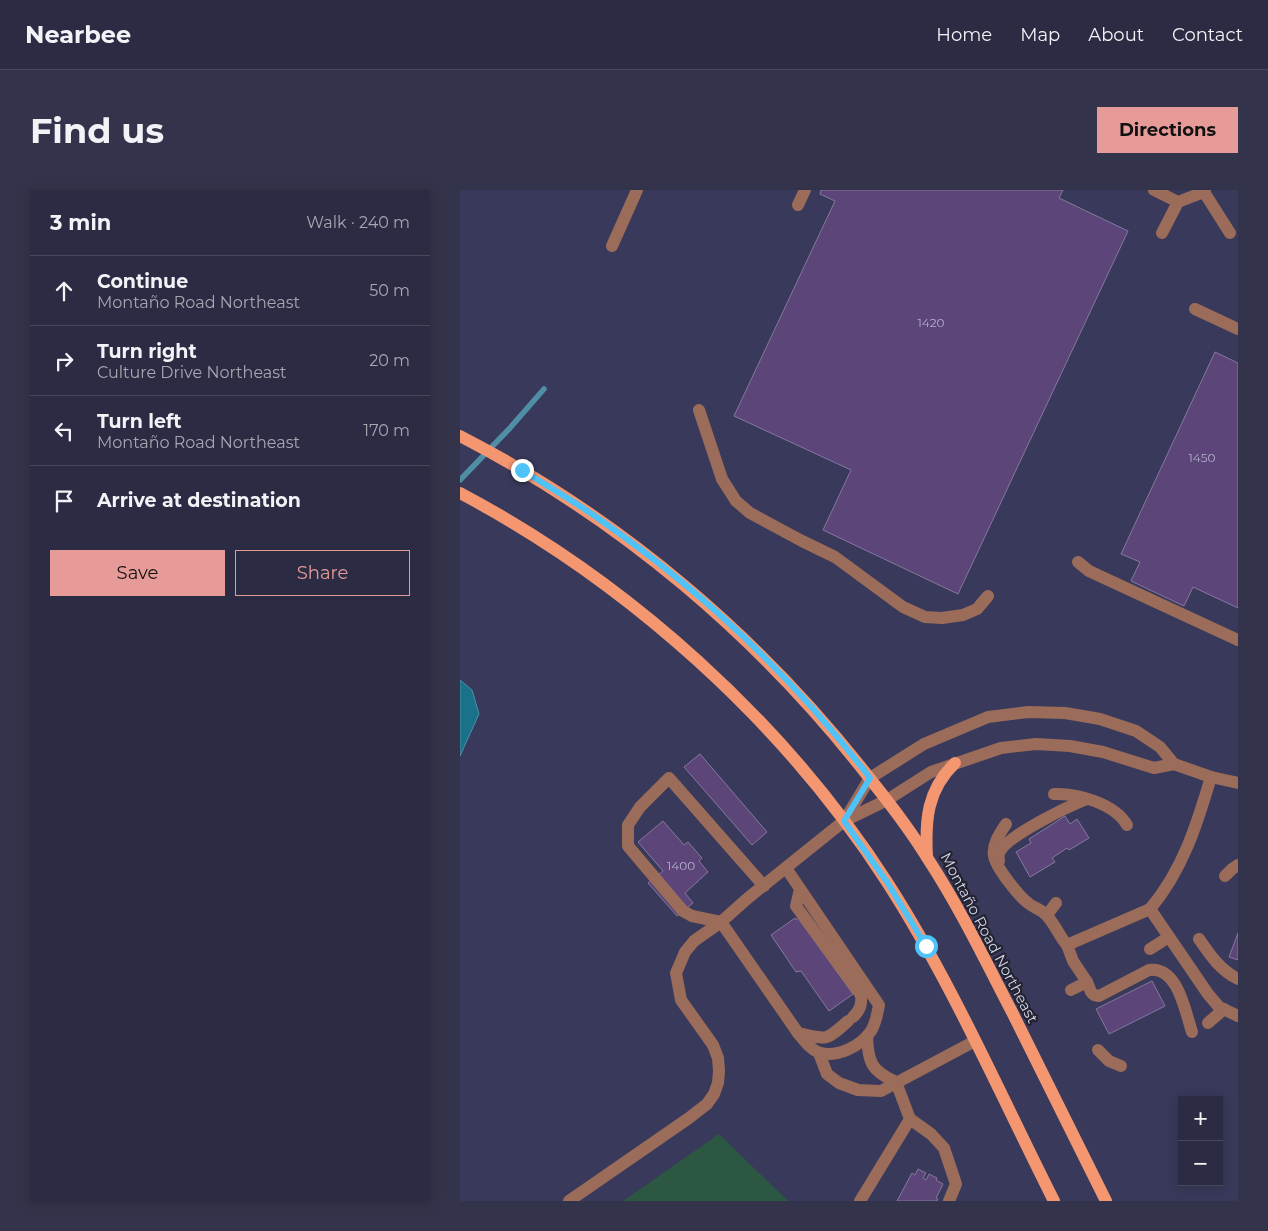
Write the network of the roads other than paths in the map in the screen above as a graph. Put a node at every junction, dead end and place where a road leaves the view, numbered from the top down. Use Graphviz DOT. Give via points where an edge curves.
graph roads {
  1 [pos="637,190"];
  2 [pos="805,190"];
  3 [pos="1154,190"];
  4 [pos="1205,191"];
  5 [pos="1178,202"];
  6 [pos="798,205"];
  7 [pos="1162,233"];
  8 [pos="1230,233"];
  9 [pos="612,246"];
  10 [pos="1195,309"];
  11 [pos="1238,329"];
  12 [pos="699,410"];
  13 [pos="460,436"];
  14 [pos="460,493"];
  15 [pos="1078,562"];
  16 [pos="988,596"];
  17 [pos="1238,640"];
  18 [pos="954,763"];
  19 [pos="1174,764"];
  20 [pos="1211,777"];
  21 [pos="870,778"];
  22 [pos="1238,783"];
  23 [pos="1054,794"];
  24 [pos="1087,799"];
  25 [pos="887,800"];
  26 [pos="844,821"];
  27 [pos="1006,824"];
  28 [pos="1127,825"];
  29 [pos="927,857"];
  30 [pos="1238,865"];
  31 [pos="998,866"];
  32 [pos="786,868"];
  33 [pos="1225,876"];
  34 [pos="764,886"];
  35 [pos="800,889"];
  36 [pos="1056,903"];
  37 [pos="1150,908"];
  38 [pos="1047,915"];
  39 [pos="721,922"];
  40 [pos="1169,937"];
  41 [pos="1067,945"];
  42 [pos="1150,949"];
  43 [pos="1180,953"];
  44 [pos="1238,979"];
  45 [pos="1087,982"];
  46 [pos="1071,990"];
  47 [pos="1224,1009"];
  48 [pos="1238,1016"];
  49 [pos="1208,1023"];
  50 [pos="1192,1032"];
  51 [pos="798,1033"];
  52 [pos="867,1036"];
  53 [pos="975,1041"];
  54 [pos="1098,1050"];
  55 [pos="819,1053"];
  56 [pos="1121,1066"];
  57 [pos="896,1082"];
  58 [pos="910,1119"];
  59 [pos="570,1201"];
  60 [pos="860,1201"];
  61 [pos="949,1201"];
  62 [pos="1054,1201"];
  63 [pos="1106,1201"];
  1 -- 9 [label="street"];
  2 -- 6 [label="street"];
  3 -- 5 [label="street"];
  4 -- 5 [label="street"];
  4 -- 8 [label="street"];
  5 -- 7 [label="street"];
  10 -- 11 [label="street"];
  12 -- 16 [label="street" via="722,479 736,501 750,513 835,557 903,607 925,617 963,615 977,609"];
  13 -- 21 [label="main road, Montaño Road Northeast" via="522,470 599,519 677,579 755,648 809,705"];
  14 -- 26 [label="main road" via="568,559 610,589 707,669 771,732"];
  15 -- 17 [label="street" via="1089,571"];
  18 -- 19 [label="street" via="1001,748 1036,744 1103,752 1154,768"];
  18 -- 25 [label="street" via="931,772"];
  18 -- 29 [label="main road" via="933,794 927,817"];
  19 -- 20 [label="street"];
  19 -- 21 [label="street" via="1160,747 1136,731 1100,719 1065,713 1028,712 988,717 924,744"];
  20 -- 22 [label="street"];
  20 -- 37 [label="street" via="1185,856 1164,893"];
  21 -- 25 [label="main road, Montaño Road Northeast"];
  21 -- 26 [label="street"];
  23 -- 24 [label="street"];
  24 -- 28 [label="street" via="1117,812"];
  24 -- 31 [label="street" via="1010,840 999,853"];
  25 -- 26 [label="street"];
  25 -- 29 [label="main road, Montaño Road Northeast"];
  26 -- 32 [label="street"];
  26 -- 53 [label="main road" via="906,913"];
  27 -- 31 [label="street" via="996,840 994,856"];
  29 -- 63 [label="main road, Montaño Road Northeast" via="977,944"];
  30 -- 33 [label="street"];
  31 -- 38 [label="street" via="1028,903"];
  32 -- 34 [label="street"];
  32 -- 35 [label="street"];
  34 -- 39 [label="street"];
  34 -- 39 [label="street" via="668,778 640,807 628,825 628,846 683,911"];
  35 -- 51 [label="street" via="796,906 861,995 862,1003 850,1019 826,1038"];
  35 -- 52 [label="street" via="879,1005 876,1021"];
  36 -- 38 [label="street"];
  37 -- 40 [label="street"];
  37 -- 41 [label="street"];
  38 -- 41 [label="street"];
  39 -- 51 [label="street"];
  39 -- 59 [label="street" via="684,952 676,973 681,1000 718,1058 718,1083 714,1094 708,1104"];
  40 -- 42 [label="street"];
  40 -- 43 [label="street"];
  41 -- 45 [label="street"];
  43 -- 44 [label="street" via="1200,936 1214,961"];
  43 -- 47 [label="street" via="1208,994"];
  45 -- 46 [label="street"];
  45 -- 50 [label="street" via="1091,992 1099,996 1149,970 1165,972 1187,1010"];
  47 -- 48 [label="street"];
  47 -- 49 [label="street"];
  51 -- 55 [label="street"];
  52 -- 55 [label="street" via="851,1049 835,1054"];
  52 -- 57 [label="street" via="870,1062 885,1077"];
  53 -- 57 [label="street"];
  53 -- 62 [label="main road"];
  54 -- 56 [label="street" via="1109,1061"];
  55 -- 57 [label="street" via="826,1074 839,1083 858,1090 881,1091"];
  57 -- 58 [label="street"];
  58 -- 60 [label="street"];
  58 -- 61 [label="street" via="944,1148 956,1184"];
}
